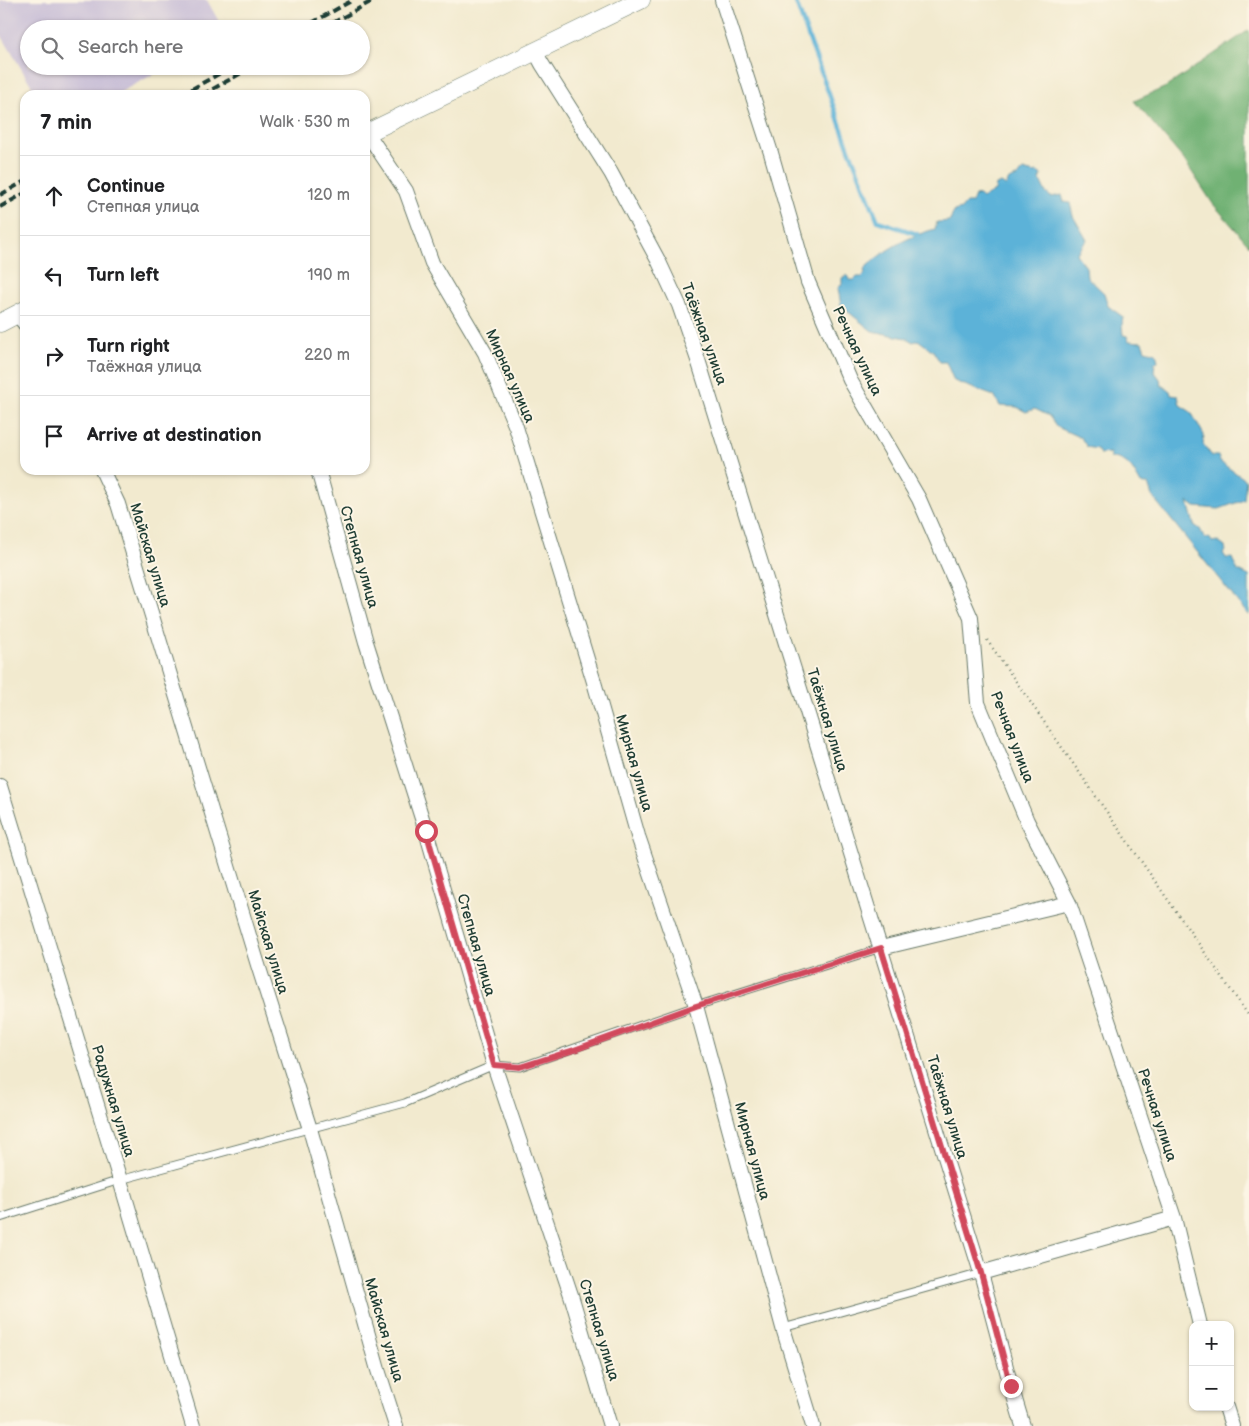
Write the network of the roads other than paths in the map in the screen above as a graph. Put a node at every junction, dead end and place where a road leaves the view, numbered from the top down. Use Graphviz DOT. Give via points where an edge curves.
graph roads {
  1 [pos="641,0"];
  2 [pos="722,0"];
  3 [pos="535,51"];
  4 [pos="370,132"];
  5 [pos="370,140"];
  6 [pos="20,317"];
  7 [pos="0,323"];
  8 [pos="104,475"];
  9 [pos="319,475"];
  10 [pos="0,786"];
  11 [pos="1069,902"];
  12 [pos="881,948"];
  13 [pos="696,1006"];
  14 [pos="494,1065"];
  15 [pos="310,1129"];
  16 [pos="120,1180"];
  17 [pos="0,1218"];
  18 [pos="1174,1218"];
  19 [pos="981,1273"];
  20 [pos="1199,1321"];
  21 [pos="783,1328"];
  22 [pos="1227,1411"];
  23 [pos="193,1426"];
  24 [pos="396,1426"];
  25 [pos="610,1426"];
  26 [pos="813,1426"];
  27 [pos="1023,1426"];
  28 [pos="1232,1426"];
  1 -- 3 [label="street"];
  2 -- 11 [label="street, Речная улица" via="808,282 850,380 920,499 971,618 978,703 1027,821"];
  3 -- 4 [label="street"];
  3 -- 12 [label="street, Таёжная улица" via="611,173 679,305"];
  5 -- 13 [label="street, Мирная улица" via="406,191 432,263 485,353 516,427 638,836"];
  6 -- 7 [label="street"];
  8 -- 15 [label="street, Майская улица" via="118,504"];
  9 -- 14 [label="street, Степная улица" via="366,642 426,831"];
  10 -- 16 [label="street, Радужная улица"];
  11 -- 12 [label="street"];
  11 -- 18 [label="street, Речная улица"];
  12 -- 13 [label="lane"];
  12 -- 19 [label="street, Таёжная улица"];
  13 -- 14 [label="lane" via="520,1067"];
  13 -- 21 [label="street, Мирная улица"];
  14 -- 15 [label="lane" via="405,1103"];
  14 -- 25 [label="street, Степная улица" via="571,1295"];
  15 -- 16 [label="lane"];
  15 -- 24 [label="street, Майская улица"];
  16 -- 17 [label="lane"];
  16 -- 23 [label="street, Радужная улица"];
  18 -- 19 [label="street"];
  18 -- 20 [label="street, Речная улица"];
  19 -- 21 [label="lane"];
  19 -- 27 [label="street, Таёжная улица"];
  21 -- 26 [label="street, Мирная улица"];
  22 -- 28 [label="street"];
}
